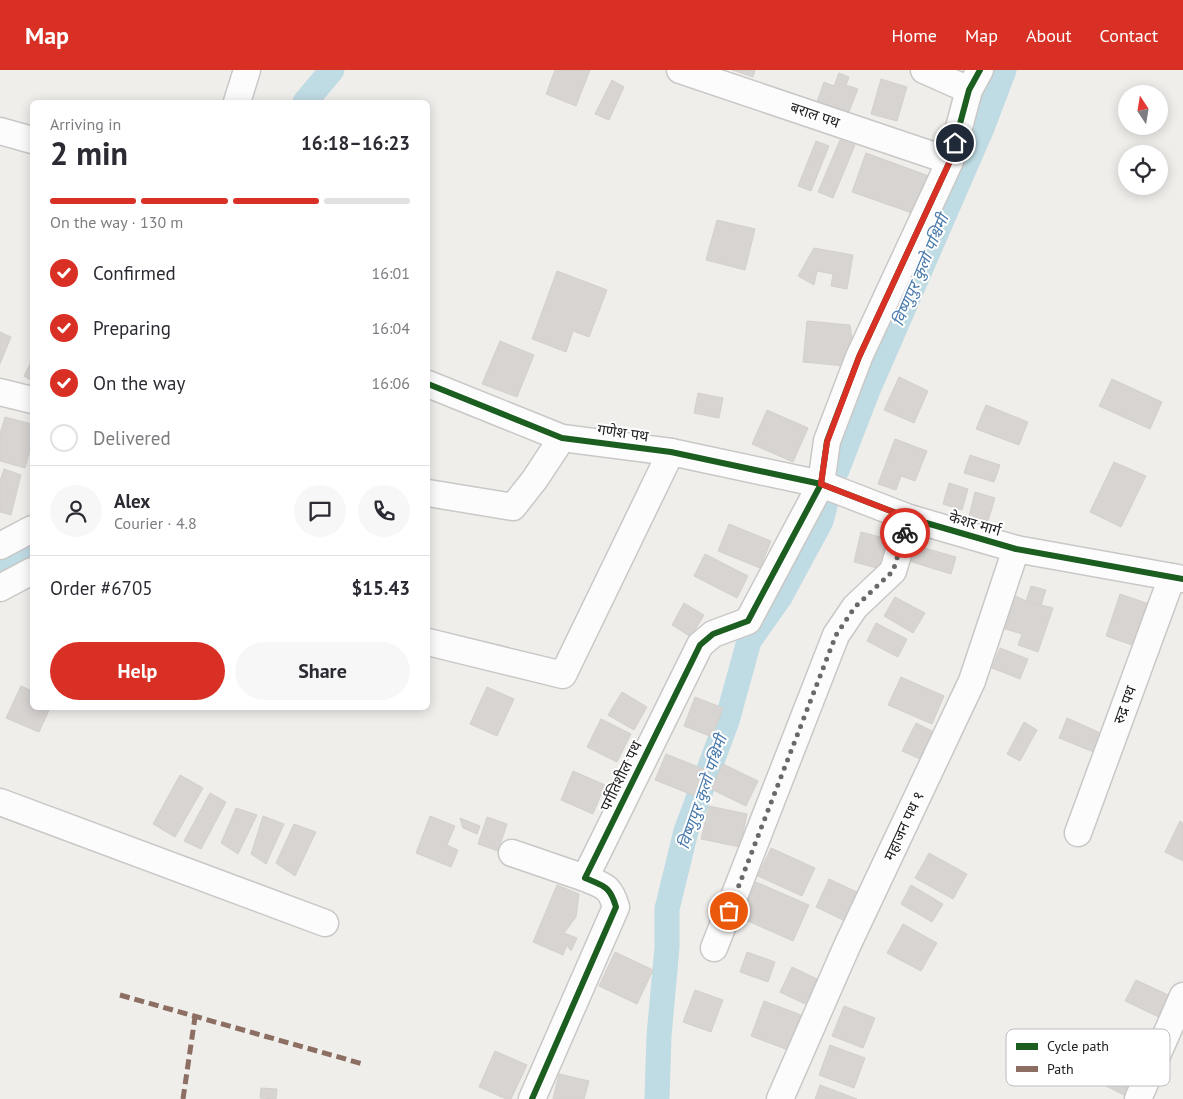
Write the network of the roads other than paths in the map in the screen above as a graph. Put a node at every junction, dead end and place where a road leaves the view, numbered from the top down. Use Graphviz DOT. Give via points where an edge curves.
graph roads {
  1 [pos="247,70"];
  2 [pos="680,70"];
  3 [pos="924,70"];
  4 [pos="974,80"];
  5 [pos="238,100"];
  6 [pos="0,131"];
  7 [pos="30,139"];
  8 [pos="950,161"];
  9 [pos="430,385"];
  10 [pos="0,392"];
  11 [pos="30,400"];
  12 [pos="562,438"];
  13 [pos="671,452"];
  14 [pos="821,484"];
  15 [pos="430,493"];
  16 [pos="909,518"];
  17 [pos="1016,549"];
  18 [pos="30,572"];
  19 [pos="1177,578"];
  20 [pos="0,588"];
  21 [pos="430,642"];
  22 [pos="0,802"];
  23 [pos="1078,833"];
  24 [pos="512,854"];
  25 [pos="585,878"];
  26 [pos="325,923"];
  27 [pos="714,948"];
  28 [pos="1183,996"];
  29 [pos="1169,1029"];
  30 [pos="1144,1086"];
  31 [pos="532,1099"];
  32 [pos="780,1099"];
  33 [pos="1138,1099"];
  1 -- 5 [label="street"];
  2 -- 8 [label="street, बराल पथ"];
  3 -- 4 [label="street"];
  4 -- 8 [label="street"];
  6 -- 7 [label="street"];
  8 -- 14 [label="street" via="859,357 827,442"];
  9 -- 12 [label="street, गणेश पथ"];
  10 -- 11 [label="street"];
  12 -- 13 [label="street, गणेश पथ"];
  12 -- 15 [label="street" via="513,507"];
  13 -- 14 [label="street, गणेश पथ"];
  13 -- 21 [label="street" via="563,675"];
  14 -- 16 [label="street, केशर मार्ग"];
  14 -- 25 [label="street, पर्गतिशील पथ" via="748,622 713,634 700,645"];
  16 -- 17 [label="street, केशर मार्ग"];
  16 -- 27 [label="street" via="893,571 855,607 836,635"];
  17 -- 19 [label="street, केशर मार्ग"];
  17 -- 32 [label="street, महाजन पथ १" via="972,681 847,946"];
  18 -- 20 [label="street"];
  19 -- 23 [label="street, रुद्र पथ"];
  22 -- 26 [label="street"];
  24 -- 25 [label="street"];
  25 -- 31 [label="street" via="607,888 616,907"];
  28 -- 29 [label="street"];
  30 -- 33 [label="street"];
}
